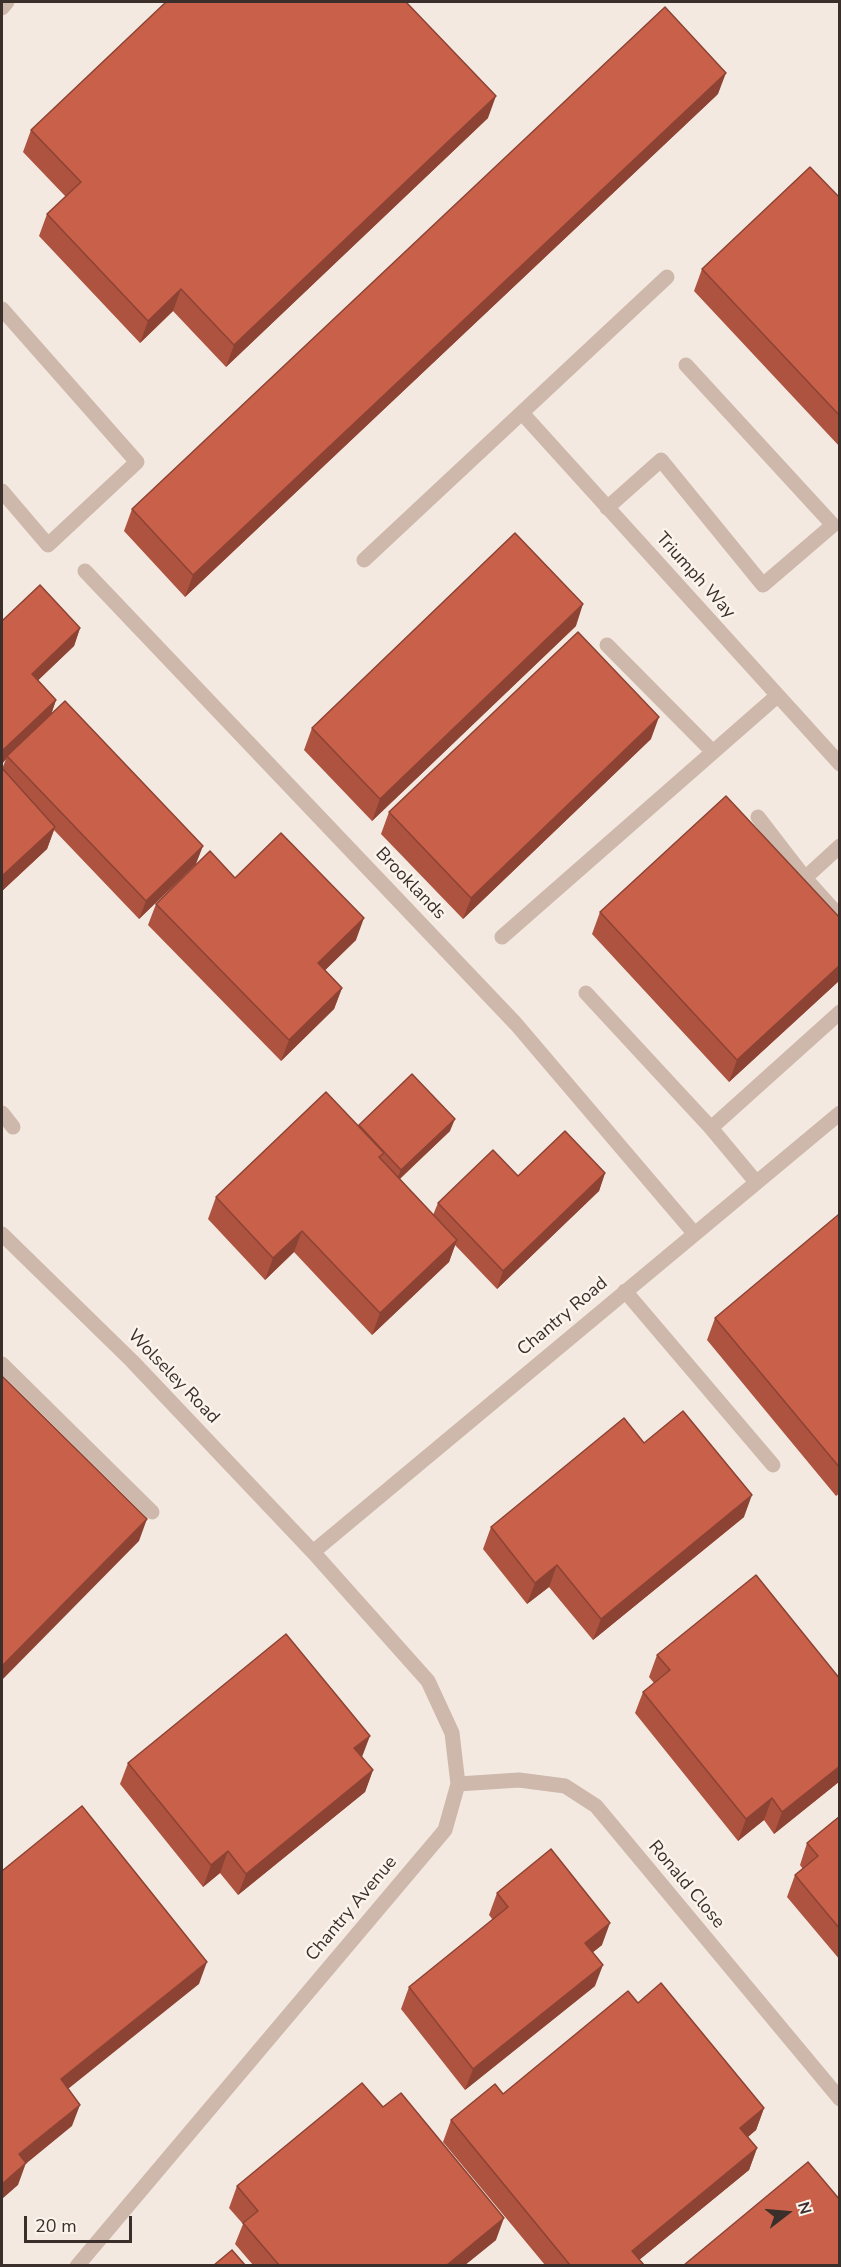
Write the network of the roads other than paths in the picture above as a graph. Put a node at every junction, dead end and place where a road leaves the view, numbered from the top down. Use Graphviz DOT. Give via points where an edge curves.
graph roads {
  1 [pos="7,2"];
  2 [pos="2,8"];
  3 [pos="668,277"];
  4 [pos="2,309"];
  5 [pos="686,365"];
  6 [pos="522,413"];
  7 [pos="2,491"];
  8 [pos="608,508"];
  9 [pos="364,560"];
  10 [pos="85,572"];
  11 [pos="607,645"];
  12 [pos="777,696"];
  13 [pos="713,752"];
  14 [pos="840,764"];
  15 [pos="758,817"];
  16 [pos="840,846"];
  17 [pos="805,878"];
  18 [pos="840,917"];
  19 [pos="502,938"];
  20 [pos="586,993"];
  21 [pos="840,1012"];
  22 [pos="2,1113"];
  23 [pos="840,1113"];
  24 [pos="13,1127"];
  25 [pos="711,1128"];
  26 [pos="756,1182"];
  27 [pos="694,1233"];
  28 [pos="2,1234"];
  29 [pos="625,1291"];
  30 [pos="2,1364"];
  31 [pos="773,1465"];
  32 [pos="152,1512"];
  33 [pos="313,1552"];
  34 [pos="458,1784"];
  35 [pos="840,2098"];
  36 [pos="77,2265"];
  1 -- 2 [label="street"];
  3 -- 6 [label="street"];
  4 -- 7 [label="street" via="137,462 48,545"];
  5 -- 8 [label="street" via="833,525 763,585 661,460"];
  6 -- 8 [label="street, Triumph Way"];
  6 -- 9 [label="street"];
  8 -- 12 [label="street, Triumph Way"];
  10 -- 27 [label="street, Brooklands" via="516,1024"];
  11 -- 13 [label="street"];
  12 -- 13 [label="street"];
  12 -- 14 [label="street, Triumph Way"];
  13 -- 19 [label="street"];
  15 -- 17 [label="street"];
  16 -- 17 [label="street"];
  17 -- 18 [label="street"];
  20 -- 25 [label="street"];
  21 -- 25 [label="street"];
  22 -- 24 [label="street"];
  23 -- 26 [label="street, Chantry Road"];
  25 -- 26 [label="street"];
  26 -- 27 [label="street, Chantry Road"];
  27 -- 29 [label="street, Chantry Road"];
  28 -- 33 [label="street, Wolseley Road" via="132,1361"];
  29 -- 31 [label="street"];
  29 -- 33 [label="street, Chantry Road"];
  30 -- 32 [label="street"];
  33 -- 34 [label="street, Chantry Avenue" via="428,1681 452,1732"];
  34 -- 35 [label="street, Ronald Close" via="519,1780 565,1786 596,1806"];
  34 -- 36 [label="street, Chantry Avenue" via="445,1830"];
}
